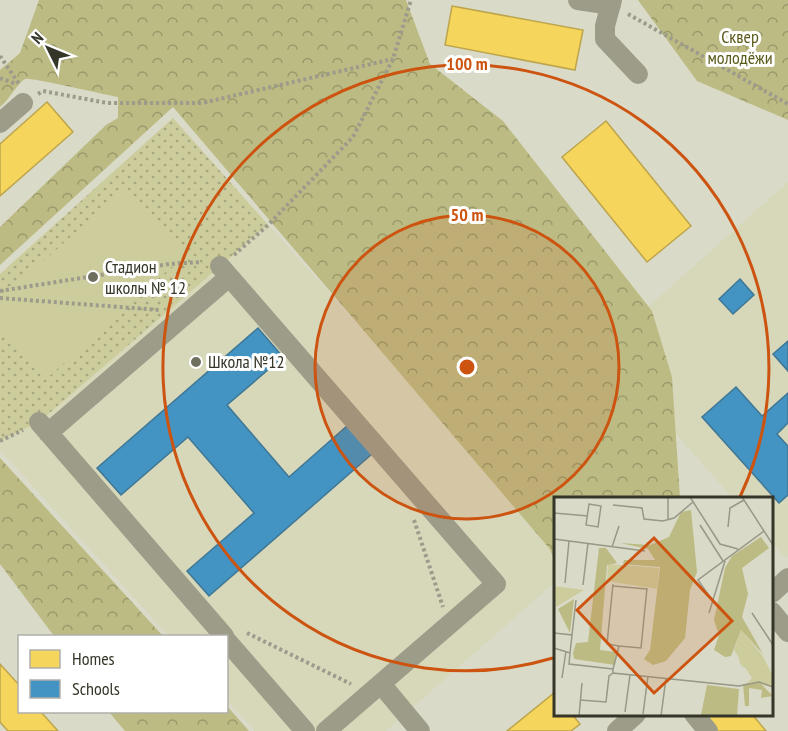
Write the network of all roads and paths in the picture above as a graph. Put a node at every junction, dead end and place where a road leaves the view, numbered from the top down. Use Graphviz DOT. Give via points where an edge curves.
graph roads {
  1 [pos="411,0"];
  2 [pos="578,0"];
  3 [pos="612,2"];
  4 [pos="0,56"];
  5 [pos="393,59"];
  6 [pos="638,74"];
  7 [pos="0,78"];
  8 [pos="22,95"];
  9 [pos="788,104"];
  10 [pos="0,123"];
  11 [pos="268,225"];
  12 [pos="218,268"];
  13 [pos="0,291"];
  14 [pos="0,298"];
  15 [pos="170,310"];
  16 [pos="411,513"];
  17 [pos="788,578"];
  18 [pos="773,591"];
  19 [pos="773,614"];
  20 [pos="449,625"];
  21 [pos="788,632"];
  22 [pos="231,636"];
  23 [pos="375,689"];
  24 [pos="634,716"];
  25 [pos="696,716"];
  26 [pos="305,731"];
  27 [pos="326,731"];
  28 [pos="420,731"];
  29 [pos="617,731"];
  30 [pos="708,731"];
  1 -- 5 [label="path"];
  2 -- 3 [label="street"];
  3 -- 6 [label="street" via="605,39"];
  3 -- 9 [label="path"];
  4 -- 8 [label="path"];
  5 -- 8 [label="path" via="202,103 107,103 43,91"];
  5 -- 11 [label="path" via="352,137"];
  7 -- 8 [label="path"];
  8 -- 10 [label="street"];
  12 -- 13 [label="path" via="169,264"];
  12 -- 20 [label="street" via="496,584"];
  12 -- 22 [label="street" via="44,428"];
  14 -- 15 [label="path"];
  16 -- 20 [label="path"];
  17 -- 18 [label="street"];
  19 -- 21 [label="street"];
  20 -- 23 [label="street"];
  22 -- 23 [label="path"];
  22 -- 26 [label="street"];
  23 -- 27 [label="street"];
  23 -- 28 [label="street"];
  24 -- 29 [label="street"];
  25 -- 30 [label="street"];
}
